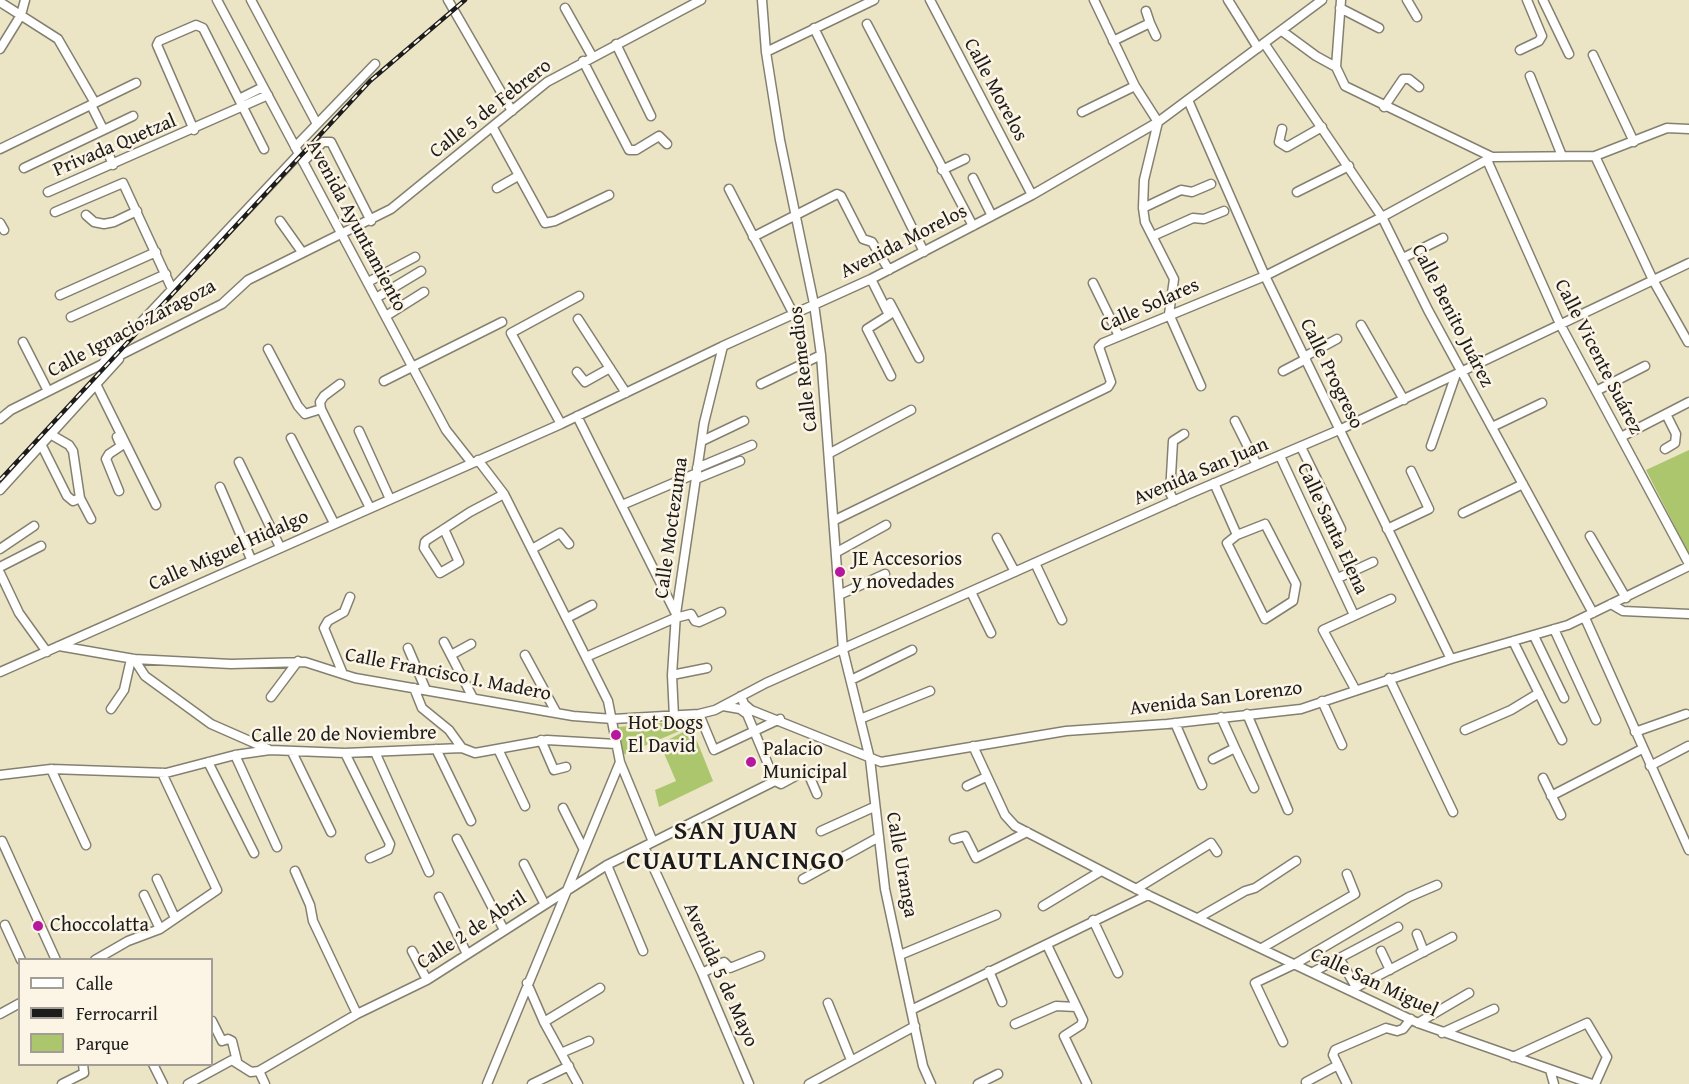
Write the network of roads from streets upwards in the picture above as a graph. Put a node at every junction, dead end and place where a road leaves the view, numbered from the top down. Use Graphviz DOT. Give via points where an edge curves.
graph roads {
  1 [pos="25,0"];
  2 [pos="217,0"];
  3 [pos="251,0"];
  4 [pos="701,0"];
  5 [pos="762,0"];
  6 [pos="874,0"];
  7 [pos="930,0"];
  8 [pos="1228,0"];
  9 [pos="1322,0"];
  10 [pos="1407,0"];
  11 [pos="1527,0"];
  12 [pos="1543,0"];
  13 [pos="1098,1"];
  14 [pos="0,2"];
  15 [pos="452,2"];
  16 [pos="1341,4"];
  17 [pos="565,8"];
  18 [pos="1146,11"];
  19 [pos="21,15"];
  20 [pos="1417,17"];
  21 [pos="1150,23"];
  22 [pos="867,24"];
  23 [pos="814,28"];
  24 [pos="1379,28"];
  25 [pos="1282,31"];
  26 [pos="1156,36"];
  27 [pos="1113,41"];
  28 [pos="616,44"];
  29 [pos="1261,46"];
  30 [pos="0,49"];
  31 [pos="1520,50"];
  32 [pos="766,52"];
  33 [pos="1569,54"];
  34 [pos="1593,55"];
  35 [pos="592,56"];
  36 [pos="583,61"];
  37 [pos="375,64"];
  38 [pos="1336,67"];
  39 [pos="1530,76"];
  40 [pos="136,83"];
  41 [pos="1135,86"];
  42 [pos="263,87"];
  43 [pos="1419,87"];
  44 [pos="268,96"];
  45 [pos="1188,100"];
  46 [pos="241,103"];
  47 [pos="93,104"];
  48 [pos="1384,107"];
  49 [pos="512,111"];
  50 [pos="1082,112"];
  51 [pos="133,116"];
  52 [pos="651,116"];
  53 [pos="1158,122"];
  54 [pos="317,124"];
  55 [pos="1322,127"];
  56 [pos="493,128"];
  57 [pos="103,129"];
  58 [pos="1282,129"];
  59 [pos="1689,129"];
  60 [pos="194,130"];
  61 [pos="1634,142"];
  62 [pos="667,144"];
  63 [pos="0,149"];
  64 [pos="264,149"];
  65 [pos="107,150"];
  66 [pos="299,154"];
  67 [pos="1562,156"];
  68 [pos="1595,156"];
  69 [pos="965,159"];
  70 [pos="1490,159"];
  71 [pos="113,165"];
  72 [pos="1349,166"];
  73 [pos="24,168"];
  74 [pos="942,170"];
  75 [pos="518,176"];
  76 [pos="973,178"];
  77 [pos="1211,184"];
  78 [pos="497,188"];
  79 [pos="729,189"];
  80 [pos="48,192"];
  81 [pos="1298,192"];
  82 [pos="609,195"];
  83 [pos="1032,195"];
  84 [pos="1143,208"];
  85 [pos="137,211"];
  86 [pos="1224,211"];
  87 [pos="55,212"];
  88 [pos="86,215"];
  89 [pos="795,215"];
  90 [pos="992,216"];
  91 [pos="1382,217"];
  92 [pos="280,221"];
  93 [pos="371,221"];
  94 [pos="973,226"];
  95 [pos="341,234"];
  96 [pos="1153,236"];
  97 [pos="753,237"];
  98 [pos="1443,238"];
  99 [pos="156,252"];
  100 [pos="302,252"];
  101 [pos="924,252"];
  102 [pos="415,257"];
  103 [pos="1403,258"];
  104 [pos="1689,263"];
  105 [pos="889,270"];
  106 [pos="422,272"];
  107 [pos="166,274"];
  108 [pos="1265,276"];
  109 [pos="874,278"];
  110 [pos="1653,280"];
  111 [pos="368,282"];
  112 [pos="1093,283"];
  113 [pos="172,289"];
  114 [pos="424,292"];
  115 [pos="60,295"];
  116 [pos="579,296"];
  117 [pos="376,298"];
  118 [pos="814,304"];
  119 [pos="793,313"];
  120 [pos="1170,314"];
  121 [pos="386,316"];
  122 [pos="71,317"];
  123 [pos="578,319"];
  124 [pos="502,322"];
  125 [pos="1560,324"];
  126 [pos="1361,325"];
  127 [pos="1119,336"];
  128 [pos="1337,339"];
  129 [pos="23,342"];
  130 [pos="1688,342"];
  131 [pos="723,346"];
  132 [pos="268,349"];
  133 [pos="122,355"];
  134 [pos="821,355"];
  135 [pos="919,358"];
  136 [pos="1305,358"];
  137 [pos="100,366"];
  138 [pos="1644,366"];
  139 [pos="413,367"];
  140 [pos="610,368"];
  141 [pos="1283,371"];
  142 [pos="578,372"];
  143 [pos="1458,375"];
  144 [pos="891,376"];
  145 [pos="384,381"];
  146 [pos="340,384"];
  147 [pos="761,384"];
  148 [pos="95,386"];
  149 [pos="1201,386"];
  150 [pos="48,391"];
  151 [pos="1596,391"];
  152 [pos="626,393"];
  153 [pos="1404,400"];
  154 [pos="1689,402"];
  155 [pos="1542,403"];
  156 [pos="321,409"];
  157 [pos="911,410"];
  158 [pos="1666,414"];
  159 [pos="577,416"];
  160 [pos="0,419"];
  161 [pos="744,421"];
  162 [pos="1235,421"];
  163 [pos="561,423"];
  164 [pos="1492,427"];
  165 [pos="1340,430"];
  166 [pos="359,431"];
  167 [pos="50,434"];
  168 [pos="1184,434"];
  169 [pos="1621,436"];
  170 [pos="291,438"];
  171 [pos="702,441"];
  172 [pos="41,444"];
  173 [pos="752,445"];
  174 [pos="1431,446"];
  175 [pos="1301,447"];
  176 [pos="1665,449"];
  177 [pos="830,453"];
  178 [pos="1280,456"];
  179 [pos="740,461"];
  180 [pos="239,462"];
  181 [pos="475,462"];
  182 [pos="1257,465"];
  183 [pos="1411,471"];
  184 [pos="697,473"];
  185 [pos="1214,483"];
  186 [pos="1522,484"];
  187 [pos="220,487"];
  188 [pos="0,490"];
  189 [pos="119,491"];
  190 [pos="504,494"];
  191 [pos="80,498"];
  192 [pos="390,499"];
  193 [pos="1174,501"];
  194 [pos="156,505"];
  195 [pos="622,505"];
  196 [pos="370,508"];
  197 [pos="1463,513"];
  198 [pos="91,519"];
  199 [pos="835,520"];
  200 [pos="334,523"];
  201 [pos="886,525"];
  202 [pos="34,526"];
  203 [pos="444,529"];
  204 [pos="1341,529"];
  205 [pos="1388,529"];
  206 [pos="1237,535"];
  207 [pos="1590,536"];
  208 [pos="998,538"];
  209 [pos="569,544"];
  210 [pos="41,546"];
  211 [pos="280,547"];
  212 [pos="0,549"];
  213 [pos="532,549"];
  214 [pos="837,552"];
  215 [pos="251,559"];
  216 [pos="1374,562"];
  217 [pos="1035,564"];
  218 [pos="1689,565"];
  219 [pos="0,567"];
  220 [pos="1015,572"];
  221 [pos="0,573"];
  222 [pos="885,574"];
  223 [pos="1338,578"];
  224 [pos="971,592"];
  225 [pos="839,595"];
  226 [pos="350,597"];
  227 [pos="1626,598"];
  228 [pos="1391,599"];
  229 [pos="1611,604"];
  230 [pos="592,605"];
  231 [pos="721,612"];
  232 [pos="1689,614"];
  233 [pos="1354,615"];
  234 [pos="675,616"];
  235 [pos="1589,616"];
  236 [pos="567,618"];
  237 [pos="1062,620"];
  238 [pos="1554,630"];
  239 [pos="991,633"];
  240 [pos="1534,636"];
  241 [pos="1513,641"];
  242 [pos="444,642"];
  243 [pos="471,644"];
  244 [pos="59,646"];
  245 [pos="408,648"];
  246 [pos="843,650"];
  247 [pos="912,650"];
  248 [pos="47,652"];
  249 [pos="451,655"];
  250 [pos="525,655"];
  251 [pos="586,657"];
  252 [pos="133,659"];
  253 [pos="1451,659"];
  254 [pos="298,661"];
  255 [pos="707,668"];
  256 [pos="0,672"];
  257 [pos="343,674"];
  258 [pos="672,675"];
  259 [pos="1389,678"];
  260 [pos="851,680"];
  261 [pos="414,688"];
  262 [pos="1355,689"];
  263 [pos="426,690"];
  264 [pos="930,691"];
  265 [pos="1539,693"];
  266 [pos="741,696"];
  267 [pos="270,697"];
  268 [pos="473,698"];
  269 [pos="1564,698"];
  270 [pos="1322,701"];
  271 [pos="723,706"];
  272 [pos="111,709"];
  273 [pos="556,712"];
  274 [pos="699,714"];
  275 [pos="1246,714"];
  276 [pos="1686,714"];
  277 [pos="674,717"];
  278 [pos="1221,717"];
  279 [pos="860,718"];
  280 [pos="613,719"];
  281 [pos="780,719"];
  282 [pos="1596,720"];
  283 [pos="1175,723"];
  284 [pos="1465,730"];
  285 [pos="754,731"];
  286 [pos="1635,732"];
  287 [pos="1562,740"];
  288 [pos="541,741"];
  289 [pos="616,744"];
  290 [pos="1342,745"];
  291 [pos="973,746"];
  292 [pos="1688,746"];
  293 [pos="462,748"];
  294 [pos="1235,748"];
  295 [pos="436,749"];
  296 [pos="498,749"];
  297 [pos="1642,749"];
  298 [pos="270,750"];
  299 [pos="292,752"];
  300 [pos="375,752"];
  301 [pos="345,753"];
  302 [pos="235,755"];
  303 [pos="870,759"];
  304 [pos="1213,759"];
  305 [pos="208,762"];
  306 [pos="620,762"];
  307 [pos="1650,766"];
  308 [pos="566,767"];
  309 [pos="51,769"];
  310 [pos="162,773"];
  311 [pos="0,775"];
  312 [pos="986,777"];
  313 [pos="1543,778"];
  314 [pos="775,781"];
  315 [pos="1202,785"];
  316 [pos="967,786"];
  317 [pos="1254,788"];
  318 [pos="817,794"];
  319 [pos="1551,796"];
  320 [pos="525,806"];
  321 [pos="874,807"];
  322 [pos="563,808"];
  323 [pos="1288,810"];
  324 [pos="1453,812"];
  325 [pos="1561,815"];
  326 [pos="471,821"];
  327 [pos="821,831"];
  328 [pos="331,832"];
  329 [pos="1027,832"];
  330 [pos="879,837"];
  331 [pos="457,839"];
  332 [pos="954,839"];
  333 [pos="2,841"];
  334 [pos="653,842"];
  335 [pos="86,845"];
  336 [pos="1688,845"];
  337 [pos="277,847"];
  338 [pos="644,847"];
  339 [pos="583,848"];
  340 [pos="1217,852"];
  341 [pos="254,853"];
  342 [pos="370,858"];
  343 [pos="1296,861"];
  344 [pos="524,864"];
  345 [pos="607,865"];
  346 [pos="295,871"];
  347 [pos="1101,871"];
  348 [pos="429,872"];
  349 [pos="1347,874"];
  350 [pos="157,879"];
  351 [pos="802,879"];
  352 [pos="1437,885"];
  353 [pos="567,889"];
  354 [pos="1136,889"];
  355 [pos="144,895"];
  356 [pos="1148,895"];
  357 [pos="439,897"];
  358 [pos="544,903"];
  359 [pos="1044,906"];
  360 [pos="996,915"];
  361 [pos="175,918"];
  362 [pos="1198,918"];
  363 [pos="1093,920"];
  364 [pos="5,925"];
  365 [pos="1398,927"];
  366 [pos="160,929"];
  367 [pos="504,930"];
  368 [pos="1417,934"];
  369 [pos="1452,937"];
  370 [pos="1047,945"];
  371 [pos="1262,948"];
  372 [pos="412,951"];
  373 [pos="643,951"];
  374 [pos="1381,951"];
  375 [pos="1424,952"];
  376 [pos="468,954"];
  377 [pos="900,955"];
  378 [pos="760,956"];
  379 [pos="20,958"];
  380 [pos="55,958"];
  381 [pos="99,958"];
  382 [pos="1342,963"];
  383 [pos="1295,964"];
  384 [pos="1390,970"];
  385 [pos="989,971"];
  386 [pos="702,972"];
  387 [pos="1118,972"];
  388 [pos="1313,972"];
  389 [pos="427,980"];
  390 [pos="527,983"];
  391 [pos="600,988"];
  392 [pos="1353,988"];
  393 [pos="1469,993"];
  394 [pos="1002,1002"];
  395 [pos="18,1004"];
  396 [pos="828,1004"];
  397 [pos="1076,1007"];
  398 [pos="1494,1009"];
  399 [pos="912,1010"];
  400 [pos="0,1014"];
  401 [pos="357,1014"];
  402 [pos="1415,1021"];
  403 [pos="544,1022"];
  404 [pos="213,1023"];
  405 [pos="1015,1024"];
  406 [pos="915,1026"];
  407 [pos="1442,1033"];
  408 [pos="589,1041"];
  409 [pos="1283,1042"];
  410 [pos="561,1053"];
  411 [pos="1513,1057"];
  412 [pos="851,1060"];
  413 [pos="237,1061"];
  414 [pos="1338,1065"];
  415 [pos="83,1066"];
  416 [pos="154,1066"];
  417 [pos="569,1066"];
  418 [pos="1550,1070"];
  419 [pos="259,1071"];
  420 [pos="998,1074"];
  421 [pos="1306,1082"];
  422 [pos="62,1084"];
  423 [pos="163,1084"];
  424 [pos="188,1084"];
  425 [pos="264,1084"];
  426 [pos="487,1084"];
  427 [pos="532,1084"];
  428 [pos="578,1084"];
  429 [pos="749,1084"];
  430 [pos="809,1084"];
  431 [pos="931,1084"];
  432 [pos="978,1084"];
  433 [pos="1088,1084"];
  434 [pos="1347,1084"];
  435 [pos="1554,1084"];
  436 [pos="1593,1084"];
  1 -- 19 [label="street"];
  2 -- 42 [label="street, Avenida Ayuntamiento"];
  3 -- 54 [label="street"];
  4 -- 28 [label="street, Calle 5 de Febrero"];
  5 -- 32 [label="street, Calle Remedios"];
  6 -- 23 [label="street"];
  7 -- 83 [label="street, Calle Morelos"];
  8 -- 29 [label="street, Calle Benito Juárez"];
  9 -- 25 [label="street, Avenida Morelos"];
  10 -- 20 [label="street"];
  11 -- 31 [label="street" via="1542,36"];
  12 -- 33 [label="street"];
  13 -- 27 [label="street"];
  14 -- 19 [label="street"];
  15 -- 49 [label="street"];
  16 -- 24 [label="street"];
  16 -- 38 [label="street"];
  17 -- 35 [label="street"];
  18 -- 21 [label="street"];
  19 -- 30 [label="street"];
  19 -- 47 [label="street" via="58,39"];
  21 -- 26 [label="street"];
  21 -- 27 [label="street"];
  22 -- 74 [label="street"];
  23 -- 32 [label="street"];
  23 -- 101 [label="street"];
  25 -- 29 [label="street, Avenida Morelos"];
  25 -- 38 [label="street, Calle Solares"];
  27 -- 41 [label="street"];
  28 -- 35 [label="street, Calle 5 de Febrero"];
  28 -- 52 [label="street"];
  29 -- 45 [label="street, Avenida Morelos"];
  29 -- 55 [label="street, Calle Benito Juárez"];
  32 -- 89 [label="street, Calle Remedios"];
  34 -- 61 [label="street"];
  35 -- 36 [label="street, Calle 5 de Febrero"];
  36 -- 49 [label="street, Calle 5 de Febrero" via="547,82"];
  36 -- 62 [label="street" via="629,150 657,136"];
  37 -- 54 [label="street"];
  38 -- 48 [label="street, Calle Solares" via="1345,86"];
  39 -- 67 [label="street"];
  40 -- 47 [label="street"];
  41 -- 50 [label="street"];
  41 -- 53 [label="street"];
  42 -- 44 [label="street, Avenida Ayuntamiento"];
  42 -- 46 [label="street"];
  43 -- 48 [label="street" via="1403,79"];
  44 -- 46 [label="street"];
  44 -- 66 [label="street, Avenida Ayuntamiento"];
  45 -- 53 [label="street, Avenida Morelos"];
  45 -- 108 [label="street, Calle Progreso"];
  46 -- 60 [label="street, Privada Quetzal"];
  46 -- 60 [label="street" via="199,26 159,41 157,45"];
  46 -- 64 [label="street"];
  47 -- 57 [label="street"];
  47 -- 63 [label="street"];
  48 -- 70 [label="street, Calle Solares"];
  49 -- 56 [label="street, Calle 5 de Febrero"];
  51 -- 57 [label="street"];
  53 -- 83 [label="street, Avenida Morelos"];
  53 -- 84 [label="street" via="1144,180"];
  54 -- 66 [label="street"];
  55 -- 58 [label="street" via="1287,147 1279,142"];
  55 -- 72 [label="street, Calle Benito Juárez"];
  56 -- 75 [label="street"];
  56 -- 93 [label="street, Calle 5 de Febrero" via="391,210"];
  57 -- 73 [label="street"];
  59 -- 61 [label="street, Calle Solares" via="1667,128"];
  60 -- 71 [label="street, Privada Quetzal"];
  61 -- 68 [label="street, Calle Solares"];
  65 -- 71 [label="street"];
  66 -- 93 [label="street" via="331,142"];
  66 -- 95 [label="street, Avenida Ayuntamiento"];
  66 -- 113 [label="street"];
  67 -- 68 [label="street, Calle Solares"];
  67 -- 70 [label="street, Calle Solares"];
  68 -- 110 [label="street"];
  69 -- 74 [label="street"];
  70 -- 91 [label="street, Calle Solares"];
  70 -- 125 [label="street, Calle Vicente Suárez"];
  71 -- 80 [label="street, Privada Quetzal"];
  72 -- 81 [label="street"];
  72 -- 91 [label="street, Calle Benito Juárez"];
  74 -- 94 [label="street"];
  75 -- 78 [label="street"];
  75 -- 82 [label="street" via="545,223"];
  76 -- 90 [label="street"];
  77 -- 84 [label="street" via="1192,192 1181,190"];
  79 -- 97 [label="street"];
  83 -- 90 [label="street, Avenida Morelos"];
  84 -- 96 [label="street"];
  85 -- 87 [label="street" via="121,182"];
  85 -- 88 [label="street" via="104,224 93,222"];
  85 -- 99 [label="street"];
  86 -- 96 [label="street" via="1204,219 1193,218"];
  89 -- 97 [label="street"];
  89 -- 105 [label="street" via="840,195 863,239 872,242"];
  89 -- 118 [label="street, Calle Remedios"];
  90 -- 94 [label="street, Avenida Morelos"];
  91 -- 103 [label="street, Calle Benito Juárez"];
  91 -- 108 [label="street, Calle Solares"];
  92 -- 100 [label="street"];
  93 -- 95 [label="street, Calle 5 de Febrero"];
  94 -- 101 [label="street, Avenida Morelos"];
  95 -- 100 [label="street, Calle Ignacio Zaragoza"];
  95 -- 111 [label="street, Avenida Ayuntamiento"];
  96 -- 120 [label="street" via="1174,279"];
  97 -- 119 [label="street"];
  98 -- 103 [label="street"];
  99 -- 107 [label="street"];
  99 -- 115 [label="street"];
  100 -- 133 [label="street, Calle Ignacio Zaragoza" via="248,280 222,304"];
  101 -- 105 [label="street, Avenida Morelos"];
  102 -- 111 [label="street"];
  103 -- 143 [label="street, Calle Benito Juárez"];
  104 -- 110 [label="street, Avenida San Juan"];
  105 -- 109 [label="street, Avenida Morelos"];
  106 -- 117 [label="street"];
  107 -- 113 [label="street"];
  107 -- 122 [label="street"];
  108 -- 120 [label="street, Calle Solares"];
  108 -- 136 [label="street, Calle Progreso"];
  109 -- 118 [label="street, Avenida Morelos"];
  109 -- 135 [label="street"];
  109 -- 144 [label="street" via="889,315 867,328"];
  110 -- 125 [label="street, Avenida San Juan"];
  110 -- 130 [label="street"];
  111 -- 117 [label="street, Avenida Ayuntamiento"];
  112 -- 127 [label="street"];
  113 -- 137 [label="street"];
  114 -- 121 [label="street"];
  116 -- 163 [label="street" via="511,333"];
  117 -- 121 [label="street, Avenida Ayuntamiento"];
  118 -- 119 [label="street, Avenida Morelos"];
  118 -- 134 [label="street, Calle Remedios"];
  119 -- 131 [label="street, Avenida Morelos"];
  120 -- 127 [label="street, Calle Solares"];
  120 -- 149 [label="street"];
  121 -- 139 [label="street, Avenida Ayuntamiento"];
  123 -- 140 [label="street"];
  124 -- 139 [label="street"];
  125 -- 143 [label="street, Avenida San Juan"];
  125 -- 151 [label="street, Calle Vicente Suárez"];
  126 -- 153 [label="street"];
  127 -- 199 [label="street, Calle Solares" via="1099,347 1111,382 1108,387"];
  128 -- 136 [label="street"];
  129 -- 150 [label="street"];
  131 -- 152 [label="street, Avenida Morelos"];
  131 -- 171 [label="street, Calle Moctezuma"];
  132 -- 156 [label="street" via="297,406 305,414"];
  133 -- 137 [label="street, Calle Ignacio Zaragoza"];
  133 -- 148 [label="street"];
  134 -- 147 [label="street"];
  134 -- 177 [label="street, Calle Remedios"];
  136 -- 141 [label="street"];
  136 -- 165 [label="street, Calle Progreso"];
  137 -- 150 [label="street, Calle Ignacio Zaragoza"];
  138 -- 151 [label="street"];
  139 -- 145 [label="street"];
  139 -- 181 [label="street, Avenida Ayuntamiento" via="446,430"];
  140 -- 142 [label="street" via="585,382"];
  140 -- 152 [label="street"];
  143 -- 153 [label="street, Avenida San Juan"];
  143 -- 164 [label="street, Calle Benito Juárez"];
  143 -- 174 [label="street"];
  146 -- 156 [label="street" via="324,396"];
  148 -- 167 [label="street"];
  148 -- 189 [label="street" via="121,443 106,459"];
  148 -- 194 [label="street"];
  150 -- 160 [label="street, Calle Ignacio Zaragoza"];
  151 -- 169 [label="street, Calle Vicente Suárez"];
  152 -- 159 [label="street, Avenida Morelos"];
  153 -- 165 [label="street, Avenida San Juan"];
  154 -- 158 [label="street"];
  155 -- 164 [label="street"];
  156 -- 196 [label="street"];
  157 -- 177 [label="street"];
  158 -- 169 [label="street"];
  158 -- 176 [label="street" via="1676,434 1675,443"];
  159 -- 163 [label="street, Avenida Morelos"];
  159 -- 195 [label="street"];
  161 -- 171 [label="street"];
  162 -- 182 [label="street"];
  163 -- 181 [label="street, Avenida Morelos"];
  164 -- 186 [label="street, Calle Benito Juárez"];
  165 -- 175 [label="street, Avenida San Juan"];
  165 -- 205 [label="street, Calle Progreso"];
  166 -- 192 [label="street"];
  167 -- 172 [label="street"];
  167 -- 191 [label="street" via="73,451"];
  168 -- 193 [label="street" via="1173,441 1170,493"];
  169 -- 218 [label="street, Calle Vicente Suárez"];
  170 -- 200 [label="street"];
  171 -- 184 [label="street, Calle Moctezuma"];
  172 -- 188 [label="street"];
  172 -- 191 [label="street" via="67,496 73,501"];
  173 -- 184 [label="street"];
  175 -- 178 [label="street, Avenida San Juan"];
  175 -- 204 [label="street"];
  177 -- 199 [label="street, Calle Remedios"];
  178 -- 182 [label="street, Avenida San Juan"];
  178 -- 223 [label="street, Calle Santa Elena"];
  179 -- 184 [label="street"];
  180 -- 211 [label="street"];
  181 -- 190 [label="street, Avenida Ayuntamiento"];
  181 -- 192 [label="street, Calle Miguel Hidalgo"];
  182 -- 185 [label="street, Avenida San Juan"];
  183 -- 205 [label="street" via="1429,509"];
  184 -- 195 [label="street"];
  184 -- 234 [label="street, Calle Moctezuma"];
  185 -- 193 [label="street, Avenida San Juan"];
  185 -- 206 [label="street"];
  186 -- 197 [label="street"];
  186 -- 235 [label="street, Calle Benito Juárez"];
  187 -- 215 [label="street"];
  190 -- 203 [label="street"];
  190 -- 213 [label="street, Avenida Ayuntamiento"];
  191 -- 198 [label="street"];
  192 -- 196 [label="street, Calle Miguel Hidalgo"];
  193 -- 217 [label="street, Avenida San Juan"];
  195 -- 234 [label="street"];
  196 -- 200 [label="street, Calle Miguel Hidalgo"];
  199 -- 214 [label="street, Calle Remedios"];
  200 -- 211 [label="street, Calle Miguel Hidalgo"];
  201 -- 214 [label="street"];
  202 -- 212 [label="street"];
  203 -- 203 [label="street" via="424,545 440,573 459,562"];
  205 -- 253 [label="street, Calle Progreso"];
  206 -- 206 [label="street" via="1227,543 1265,619 1293,601 1296,584 1265,524"];
  207 -- 227 [label="street"];
  208 -- 220 [label="street"];
  209 -- 213 [label="street" via="560,532"];
  210 -- 219 [label="street"];
  211 -- 215 [label="street, Calle Miguel Hidalgo"];
  213 -- 236 [label="street, Avenida Ayuntamiento"];
  214 -- 225 [label="street, Calle Remedios"];
  215 -- 244 [label="street, Calle Miguel Hidalgo"];
  216 -- 223 [label="street"];
  217 -- 220 [label="street, Avenida San Juan"];
  217 -- 237 [label="street"];
  218 -- 227 [label="street, Avenida San Lorenzo"];
  220 -- 224 [label="street, Avenida San Juan"];
  221 -- 248 [label="street"];
  222 -- 225 [label="street"];
  223 -- 233 [label="street, Calle Santa Elena"];
  224 -- 239 [label="street"];
  224 -- 246 [label="street, Avenida San Juan"];
  225 -- 246 [label="street, Calle Remedios"];
  226 -- 257 [label="street" via="346,609 324,628"];
  227 -- 229 [label="street, Avenida San Lorenzo"];
  228 -- 233 [label="street"];
  229 -- 232 [label="street" via="1623,612"];
  229 -- 235 [label="street, Avenida San Lorenzo"];
  230 -- 236 [label="street"];
  231 -- 234 [label="street" via="699,622 692,614"];
  233 -- 262 [label="street" via="1323,630"];
  234 -- 251 [label="street"];
  234 -- 258 [label="street, Calle Moctezuma"];
  235 -- 238 [label="street, Avenida San Lorenzo"];
  235 -- 286 [label="street, Calle Benito Juárez"];
  236 -- 251 [label="street, Avenida Ayuntamiento"];
  238 -- 240 [label="street, Avenida San Lorenzo"];
  238 -- 282 [label="street"];
  240 -- 241 [label="street, Avenida San Lorenzo"];
  240 -- 269 [label="street"];
  241 -- 253 [label="street, Avenida San Lorenzo"];
  241 -- 265 [label="street"];
  242 -- 249 [label="street"];
  243 -- 249 [label="street"];
  244 -- 248 [label="street, Calle Miguel Hidalgo"];
  244 -- 252 [label="street, Calle Francisco I. Madero"];
  245 -- 263 [label="street"];
  246 -- 260 [label="street, Calle Uranga"];
  246 -- 266 [label="street, Avenida San Juan"];
  247 -- 260 [label="street"];
  248 -- 256 [label="street, Calle Miguel Hidalgo"];
  249 -- 268 [label="street"];
  250 -- 273 [label="street"];
  251 -- 280 [label="street, Avenida Ayuntamiento"];
  252 -- 254 [label="street, Calle Francisco I. Madero" via="231,664"];
  252 -- 272 [label="street" via="124,690"];
  252 -- 298 [label="street" via="145,676 211,724"];
  253 -- 259 [label="street, Avenida San Lorenzo"];
  254 -- 257 [label="street, Calle Francisco I. Madero"];
  254 -- 267 [label="street"];
  255 -- 258 [label="street"];
  257 -- 261 [label="street, Calle Francisco I. Madero"];
  258 -- 277 [label="street, Calle Moctezuma"];
  259 -- 262 [label="street, Avenida San Lorenzo"];
  259 -- 324 [label="street"];
  260 -- 279 [label="street, Calle Uranga"];
  261 -- 263 [label="street, Calle Francisco I. Madero"];
  261 -- 293 [label="street" via="422,708 449,730"];
  262 -- 270 [label="street, Avenida San Lorenzo"];
  263 -- 268 [label="street, Calle Francisco I. Madero"];
  264 -- 279 [label="street"];
  265 -- 284 [label="street"];
  265 -- 287 [label="street"];
  266 -- 271 [label="street, Avenida San Juan"];
  266 -- 281 [label="street, Avenida San Lorenzo" via="746,707"];
  268 -- 273 [label="street, Calle Francisco I. Madero"];
  270 -- 275 [label="street, Avenida San Lorenzo" via="1301,709"];
  270 -- 290 [label="street"];
  271 -- 274 [label="street, Calle Francisco I. Madero"];
  271 -- 285 [label="street" via="747,714"];
  273 -- 280 [label="street, Calle Francisco I. Madero"];
  274 -- 277 [label="street, Calle Francisco I. Madero"];
  274 -- 285 [label="street" via="714,750"];
  275 -- 278 [label="street, Avenida San Lorenzo"];
  275 -- 323 [label="street"];
  276 -- 286 [label="street"];
  277 -- 280 [label="street, Calle Francisco I. Madero"];
  278 -- 283 [label="street, Avenida San Lorenzo"];
  278 -- 294 [label="street"];
  279 -- 303 [label="street, Calle Uranga"];
  280 -- 289 [label="street, Avenida Ayuntamiento"];
  281 -- 285 [label="street"];
  281 -- 303 [label="street, Avenida San Lorenzo"];
  283 -- 291 [label="street, Avenida San Lorenzo" via="1066,731"];
  283 -- 315 [label="street"];
  285 -- 314 [label="street"];
  286 -- 297 [label="street, Calle Benito Juárez"];
  288 -- 289 [label="street, Calle 20 de Noviembre"];
  288 -- 296 [label="street, Calle 20 de Noviembre"];
  288 -- 308 [label="street" via="553,769"];
  289 -- 306 [label="street, Avenida Ayuntamiento"];
  291 -- 303 [label="street, Avenida San Lorenzo" via="891,761"];
  291 -- 312 [label="street, Calle San Miguel"];
  292 -- 307 [label="street"];
  293 -- 295 [label="street, Calle 20 de Noviembre"];
  293 -- 296 [label="street, Calle 20 de Noviembre" via="475,753"];
  294 -- 304 [label="street"];
  294 -- 317 [label="street"];
  295 -- 300 [label="street, Calle 20 de Noviembre"];
  295 -- 326 [label="street"];
  296 -- 320 [label="street"];
  297 -- 307 [label="street, Calle Benito Juárez"];
  297 -- 319 [label="street"];
  298 -- 299 [label="street, Calle 20 de Noviembre"];
  298 -- 302 [label="street, Calle 20 de Noviembre"];
  299 -- 301 [label="street, Calle 20 de Noviembre"];
  299 -- 328 [label="street"];
  300 -- 301 [label="street, Calle 20 de Noviembre"];
  300 -- 348 [label="street"];
  301 -- 342 [label="street" via="390,844 388,850"];
  302 -- 305 [label="street, Calle 20 de Noviembre"];
  302 -- 337 [label="street"];
  303 -- 321 [label="street, Calle Uranga"];
  305 -- 310 [label="street, Calle 20 de Noviembre"];
  305 -- 341 [label="street"];
  306 -- 334 [label="street, Avenida Ayuntamiento"];
  306 -- 339 [label="street"];
  307 -- 336 [label="street, Calle Benito Juárez"];
  309 -- 310 [label="street, Calle 20 de Noviembre"];
  309 -- 311 [label="street, Calle 20 de Noviembre"];
  309 -- 335 [label="street"];
  310 -- 361 [label="street" via="218,890"];
  312 -- 316 [label="street"];
  312 -- 329 [label="street, Calle San Miguel" via="1005,815"];
  313 -- 319 [label="street"];
  314 -- 318 [label="street, Calle 2 de Abril" via="781,784 805,771"];
  314 -- 334 [label="street, Calle 2 de Abril"];
  319 -- 325 [label="street"];
  321 -- 327 [label="street"];
  321 -- 330 [label="street, Calle Uranga"];
  322 -- 339 [label="street"];
  329 -- 332 [label="street" via="976,858 965,836"];
  329 -- 347 [label="street, Calle San Miguel"];
  330 -- 351 [label="street"];
  330 -- 377 [label="street, Calle Uranga" via="885,889"];
  331 -- 367 [label="street"];
  333 -- 380 [label="street"];
  334 -- 338 [label="street, Calle 2 de Abril"];
  338 -- 345 [label="street, Calle 2 de Abril"];
  338 -- 386 [label="street, Avenida 5 de Mayo"];
  339 -- 353 [label="street"];
  340 -- 354 [label="street" via="1211,843"];
  343 -- 362 [label="street"];
  344 -- 358 [label="street"];
  345 -- 353 [label="street, Calle 2 de Abril"];
  345 -- 373 [label="street"];
  346 -- 401 [label="street"];
  347 -- 354 [label="street, Calle San Miguel"];
  347 -- 359 [label="street"];
  349 -- 371 [label="street" via="1355,890 1352,897"];
  350 -- 361 [label="street"];
  352 -- 383 [label="street" via="1409,897"];
  353 -- 358 [label="street, Calle 2 de Abril"];
  353 -- 390 [label="street"];
  354 -- 356 [label="street, Calle San Miguel"];
  355 -- 366 [label="street"];
  356 -- 362 [label="street, Calle San Miguel"];
  356 -- 363 [label="street"];
  357 -- 376 [label="street"];
  358 -- 367 [label="street, Calle 2 de Abril"];
  360 -- 377 [label="street"];
  361 -- 366 [label="street"];
  362 -- 371 [label="street, Calle San Miguel"];
  363 -- 370 [label="street"];
  363 -- 387 [label="street"];
  364 -- 379 [label="street"];
  365 -- 388 [label="street"];
  366 -- 381 [label="street"];
  367 -- 376 [label="street, Calle 2 de Abril"];
  368 -- 375 [label="street"];
  369 -- 375 [label="street"];
  370 -- 385 [label="street"];
  370 -- 397 [label="street"];
  371 -- 383 [label="street, Calle San Miguel"];
  372 -- 389 [label="street"];
  374 -- 384 [label="street"];
  375 -- 384 [label="street"];
  376 -- 389 [label="street, Calle 2 de Abril"];
  377 -- 399 [label="street, Calle Uranga"];
  378 -- 386 [label="street" via="730,968 724,962"];
  382 -- 392 [label="street"];
  383 -- 388 [label="street, Calle San Miguel"];
  383 -- 409 [label="street" via="1255,983"];
  384 -- 392 [label="street"];
  385 -- 394 [label="street"];
  385 -- 399 [label="street"];
  386 -- 429 [label="street, Avenida 5 de Mayo"];
  388 -- 392 [label="street, Calle San Miguel"];
  389 -- 401 [label="street, Calle 2 de Abril"];
  390 -- 403 [label="street"];
  390 -- 426 [label="street"];
  391 -- 403 [label="street"];
  392 -- 402 [label="street, Calle San Miguel"];
  393 -- 402 [label="street"];
  395 -- 400 [label="street"];
  396 -- 412 [label="street"];
  397 -- 405 [label="street" via="1056,1006"];
  397 -- 433 [label="street" via="1083,1022 1064,1036"];
  398 -- 407 [label="street"];
  399 -- 406 [label="street, Calle Uranga"];
  401 -- 419 [label="street, Calle 2 de Abril"];
  402 -- 407 [label="street, Calle San Miguel"];
  402 -- 414 [label="street" via="1403,1029 1386,1028 1335,1050"];
  403 -- 410 [label="street"];
  404 -- 413 [label="street" via="222,1041 232,1041"];
  406 -- 412 [label="street"];
  406 -- 431 [label="street, Calle Uranga"];
  407 -- 411 [label="street, Calle San Miguel"];
  408 -- 410 [label="street"];
  410 -- 417 [label="street"];
  411 -- 418 [label="street, Calle San Miguel"];
  411 -- 436 [label="street" via="1587,1023 1607,1057"];
  412 -- 430 [label="street"];
  413 -- 419 [label="street" via="251,1072"];
  413 -- 424 [label="street" via="226,1061"];
  414 -- 421 [label="street"];
  414 -- 434 [label="street"];
  415 -- 422 [label="street" via="84,1073"];
  416 -- 423 [label="street"];
  417 -- 427 [label="street"];
  417 -- 428 [label="street"];
  418 -- 435 [label="street"];
  418 -- 436 [label="street, Calle San Miguel"];
  419 -- 425 [label="street"];
  420 -- 432 [label="street"];
}
